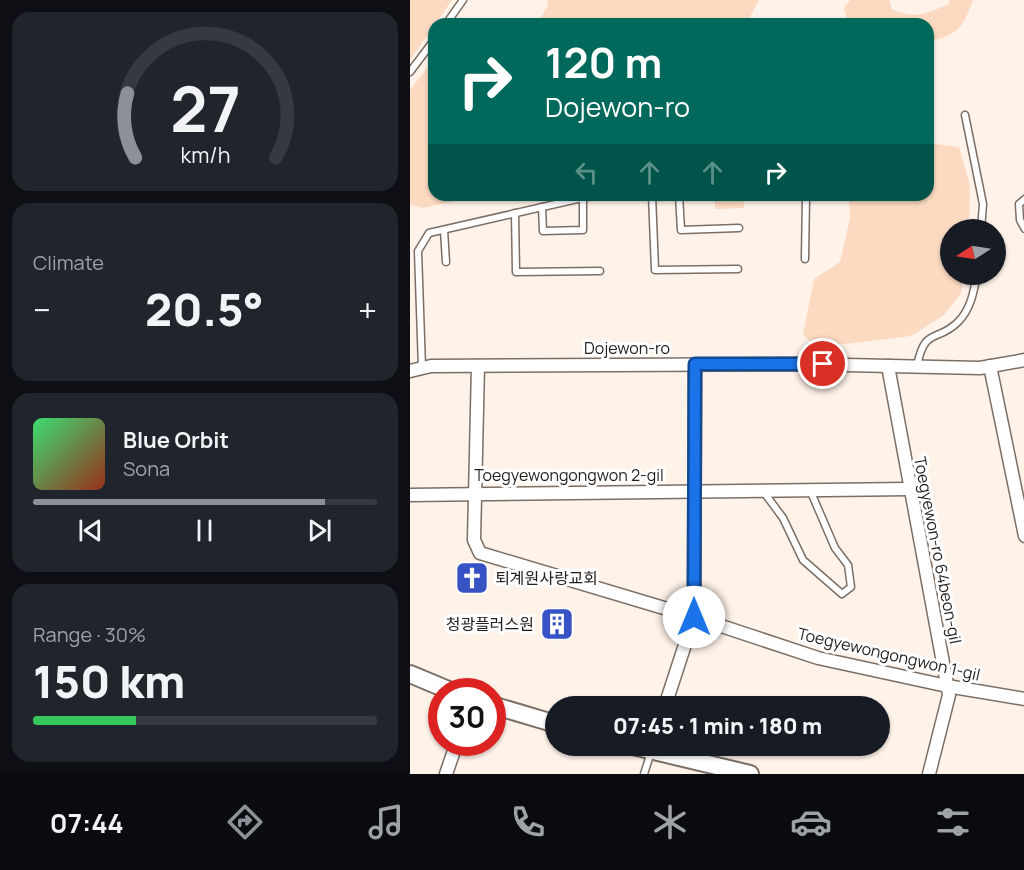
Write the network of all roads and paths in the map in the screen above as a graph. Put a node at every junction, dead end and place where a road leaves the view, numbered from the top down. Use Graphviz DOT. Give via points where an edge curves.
graph roads {
  1 [pos="463,0"];
  2 [pos="450,18"];
  3 [pos="428,48"];
  4 [pos="410,72"];
  5 [pos="965,115"];
  6 [pos="1025,199"];
  7 [pos="569,201"];
  8 [pos="583,201"];
  9 [pos="652,201"];
  10 [pos="680,201"];
  11 [pos="806,201"];
  12 [pos="542,207"];
  13 [pos="515,213"];
  14 [pos="982,219"];
  15 [pos="739,228"];
  16 [pos="1025,229"];
  17 [pos="444,230"];
  18 [pos="805,259"];
  19 [pos="446,262"];
  20 [pos="738,269"];
  21 [pos="600,271"];
  22 [pos="975,285"];
  23 [pos="1024,363"];
  24 [pos="695,364"];
  25 [pos="478,366"];
  26 [pos="888,366"];
  27 [pos="917,366"];
  28 [pos="990,366"];
  29 [pos="416,369"];
  30 [pos="909,489"];
  31 [pos="762,490"];
  32 [pos="810,490"];
  33 [pos="695,491"];
  34 [pos="475,492"];
  35 [pos="410,495"];
  36 [pos="1025,536"];
  37 [pos="694,617"];
  38 [pos="410,674"];
  39 [pos="428,682"];
  40 [pos="947,686"];
  41 [pos="668,696"];
  42 [pos="1025,699"];
  43 [pos="506,709"];
  44 [pos="545,721"];
  45 [pos="452,756"];
  46 [pos="650,756"];
  47 [pos="682,756"];
  48 [pos="446,774"];
  49 [pos="644,774"];
  50 [pos="750,774"];
  51 [pos="929,774"];
  1 -- 2 [label="lane"];
  3 -- 4 [label="lane"];
  5 -- 14 [label="lane" via="983,204"];
  6 -- 16 [label="lane" via="1019,204"];
  7 -- 12 [label="lane"];
  8 -- 12 [label="lane" via="583,231 543,231"];
  9 -- 20 [label="lane" via="655,270"];
  10 -- 15 [label="lane" via="681,230"];
  11 -- 18 [label="lane"];
  12 -- 13 [label="lane"];
  13 -- 17 [label="lane"];
  13 -- 21 [label="lane" via="516,273"];
  17 -- 19 [label="lane"];
  17 -- 29 [label="lane" via="429,233 418,251"];
  22 -- 27 [label="lane" via="971,301 958,322 920,348"];
  23 -- 28 [label="street, Dojewon-ro"];
  24 -- 25 [label="street, Dojewon-ro"];
  24 -- 26 [label="street, Dojewon-ro"];
  24 -- 33 [label="street"];
  25 -- 29 [label="street, Dojewon-ro"];
  25 -- 34 [label="street, Toegyewongongwon 1-gil"];
  26 -- 27 [label="street, Dojewon-ro"];
  26 -- 30 [label="street, Toegyewon-ro 64beon-gil"];
  27 -- 28 [label="street, Dojewon-ro"];
  28 -- 36 [label="street"];
  30 -- 32 [label="street, Toegyewongongwon 2-gil"];
  30 -- 40 [label="street, Toegyewon-ro 64beon-gil"];
  31 -- 32 [label="street, Toegyewongongwon 2-gil"];
  31 -- 32 [label="lane" via="783,518 803,560 842,594 851,587 848,565 835,548"];
  31 -- 33 [label="street, Toegyewongongwon 2-gil"];
  33 -- 34 [label="street, Toegyewongongwon 2-gil"];
  33 -- 37 [label="street"];
  34 -- 35 [label="street, Toegyewongongwon 2-gil"];
  34 -- 37 [label="street, Toegyewongongwon 1-gil" via="474,540 480,553"];
  37 -- 40 [label="street, Toegyewongongwon 1-gil" via="818,657"];
  37 -- 41 [label="street"];
  38 -- 39 [label="street"];
  40 -- 42 [label="street, Toegyewongongwon 1-gil"];
  40 -- 51 [label="street, Toegyewon-ro 64beon-gil" via="949,695"];
  43 -- 44 [label="street"];
  45 -- 48 [label="street"];
  46 -- 49 [label="lane"];
  47 -- 50 [label="street"];
}
